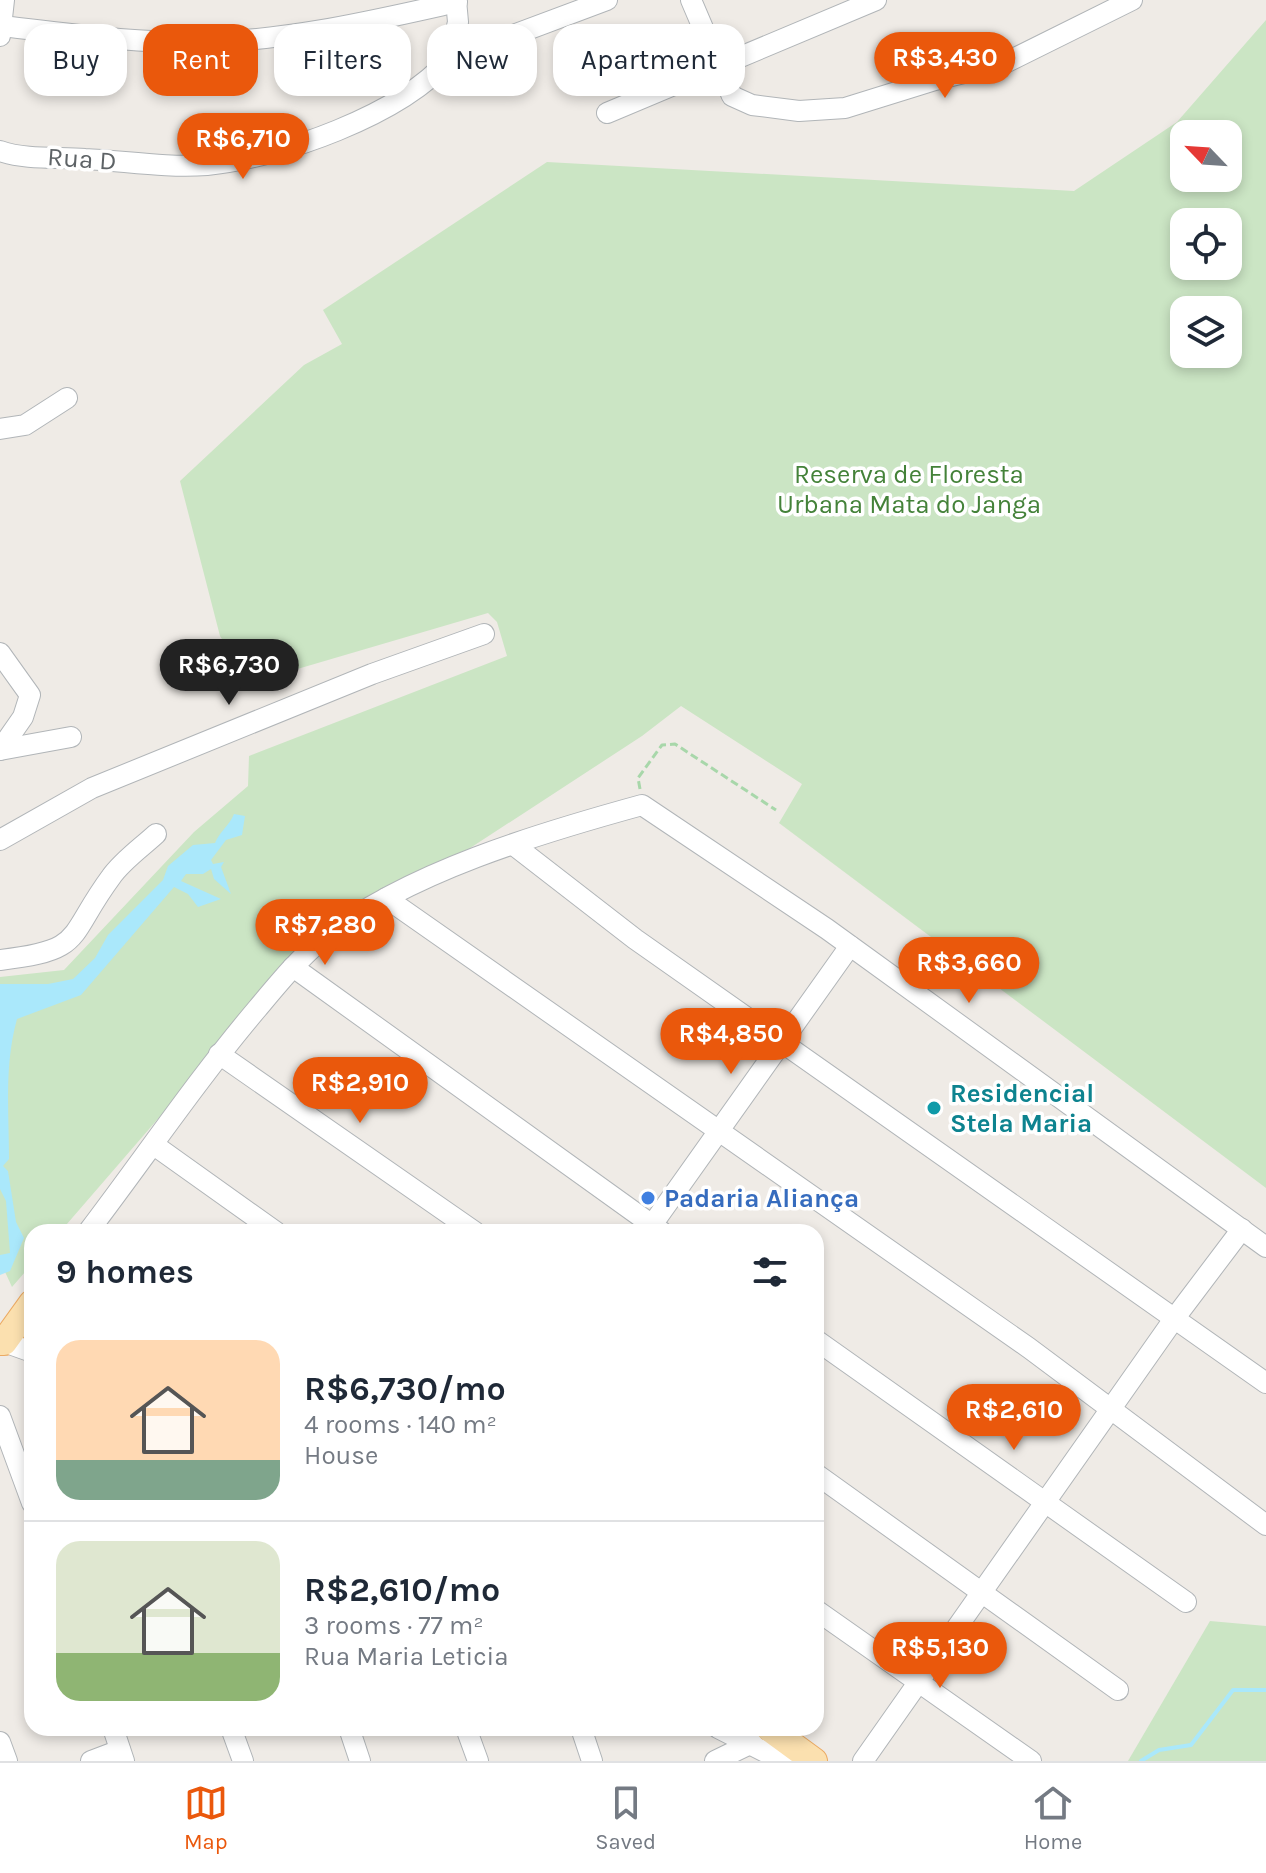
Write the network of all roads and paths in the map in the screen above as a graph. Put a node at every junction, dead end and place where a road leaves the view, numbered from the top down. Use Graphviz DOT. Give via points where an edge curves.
graph roads {
  1 [pos="4,0"];
  2 [pos="607,0"];
  3 [pos="691,0"];
  4 [pos="876,0"];
  5 [pos="1132,0"];
  6 [pos="457,1"];
  7 [pos="456,24"];
  8 [pos="701,24"];
  9 [pos="537,26"];
  10 [pos="1,32"];
  11 [pos="745,54"];
  12 [pos="427,81"];
  13 [pos="646,96"];
  14 [pos="732,96"];
  15 [pos="607,113"];
  16 [pos="0,151"];
  17 [pos="67,398"];
  18 [pos="0,429"];
  19 [pos="484,634"];
  20 [pos="0,653"];
  21 [pos="71,737"];
  22 [pos="0,750"];
  23 [pos="642,805"];
  24 [pos="776,810"];
  25 [pos="156,834"];
  26 [pos="0,840"];
  27 [pos="515,846"];
  28 [pos="386,898"];
  29 [pos="850,946"];
  30 [pos="0,960"];
  31 [pos="293,967"];
  32 [pos="781,1044"];
  33 [pos="219,1054"];
  34 [pos="717,1133"];
  35 [pos="154,1145"];
  36 [pos="94,1224"];
  37 [pos="265,1224"];
  38 [pos="463,1224"];
  39 [pos="646,1224"];
  40 [pos="658,1224"];
  41 [pos="1242,1229"];
  42 [pos="1266,1247"];
  43 [pos="24,1313"];
  44 [pos="1174,1319"];
  45 [pos="2,1342"];
  46 [pos="824,1346"];
  47 [pos="24,1349"];
  48 [pos="1266,1383"];
  49 [pos="1111,1409"];
  50 [pos="0,1416"];
  51 [pos="824,1480"];
  52 [pos="24,1481"];
  53 [pos="1045,1501"];
  54 [pos="1266,1525"];
  55 [pos="980,1592"];
  56 [pos="1186,1602"];
  57 [pos="824,1616"];
  58 [pos="918,1683"];
  59 [pos="1118,1690"];
  60 [pos="116,1736"];
  61 [pos="234,1736"];
  62 [pos="352,1736"];
  63 [pos="469,1736"];
  64 [pos="584,1736"];
  65 [pos="761,1736"];
  66 [pos="0,1742"];
  67 [pos="122,1756"];
  68 [pos="7,1761"];
  69 [pos="91,1761"];
  70 [pos="243,1761"];
  71 [pos="360,1761"];
  72 [pos="478,1761"];
  73 [pos="592,1761"];
  74 [pos="715,1761"];
  75 [pos="783,1761"];
  76 [pos="814,1761"];
  77 [pos="863,1761"];
  78 [pos="1031,1761"];
  1 -- 10 [label="street"];
  2 -- 9 [label="street, Rua D"];
  3 -- 8 [label="street"];
  4 -- 11 [label="street"];
  5 -- 14 [label="street" via="1005,63 845,108 799,111"];
  6 -- 7 [label="street"];
  6 -- 10 [label="street" via="331,29 199,42"];
  12 -- 16 [label="street, Rua D" via="370,116 235,161 178,166"];
  13 -- 15 [label="street"];
  17 -- 18 [label="street" via="25,425"];
  19 -- 26 [label="street" via="92,788"];
  20 -- 22 [label="street" via="30,695 23,717"];
  21 -- 22 [label="street"];
  23 -- 24 [label="path" via="638,778 662,745 675,744"];
  23 -- 27 [label="street"];
  23 -- 29 [label="street"];
  25 -- 30 [label="street" via="112,874 70,942 45,955"];
  27 -- 28 [label="street"];
  27 -- 32 [label="street"];
  28 -- 31 [label="street" via="323,939"];
  28 -- 34 [label="street"];
  29 -- 32 [label="street"];
  29 -- 41 [label="street"];
  31 -- 33 [label="street"];
  31 -- 39 [label="street"];
  32 -- 34 [label="street"];
  32 -- 44 [label="street"];
  33 -- 35 [label="street"];
  33 -- 38 [label="street"];
  34 -- 40 [label="street"];
  34 -- 49 [label="street"];
  35 -- 36 [label="street"];
  35 -- 37 [label="street"];
  41 -- 42 [label="street"];
  41 -- 44 [label="street"];
  43 -- 45 [label="main road"];
  44 -- 48 [label="street"];
  44 -- 49 [label="street"];
  45 -- 47 [label="street"];
  46 -- 53 [label="street"];
  49 -- 53 [label="street"];
  49 -- 54 [label="street"];
  50 -- 52 [label="street"];
  51 -- 55 [label="street"];
  53 -- 55 [label="street"];
  53 -- 56 [label="street"];
  55 -- 58 [label="street"];
  55 -- 59 [label="street"];
  57 -- 58 [label="street"];
  58 -- 77 [label="street"];
  58 -- 78 [label="street"];
  60 -- 67 [label="street"];
  61 -- 70 [label="street"];
  62 -- 71 [label="street"];
  63 -- 72 [label="street"];
  64 -- 73 [label="street"];
  65 -- 74 [label="street"];
  65 -- 75 [label="street"];
  65 -- 76 [label="main road"];
  66 -- 68 [label="street"];
  67 -- 69 [label="street"];
}
